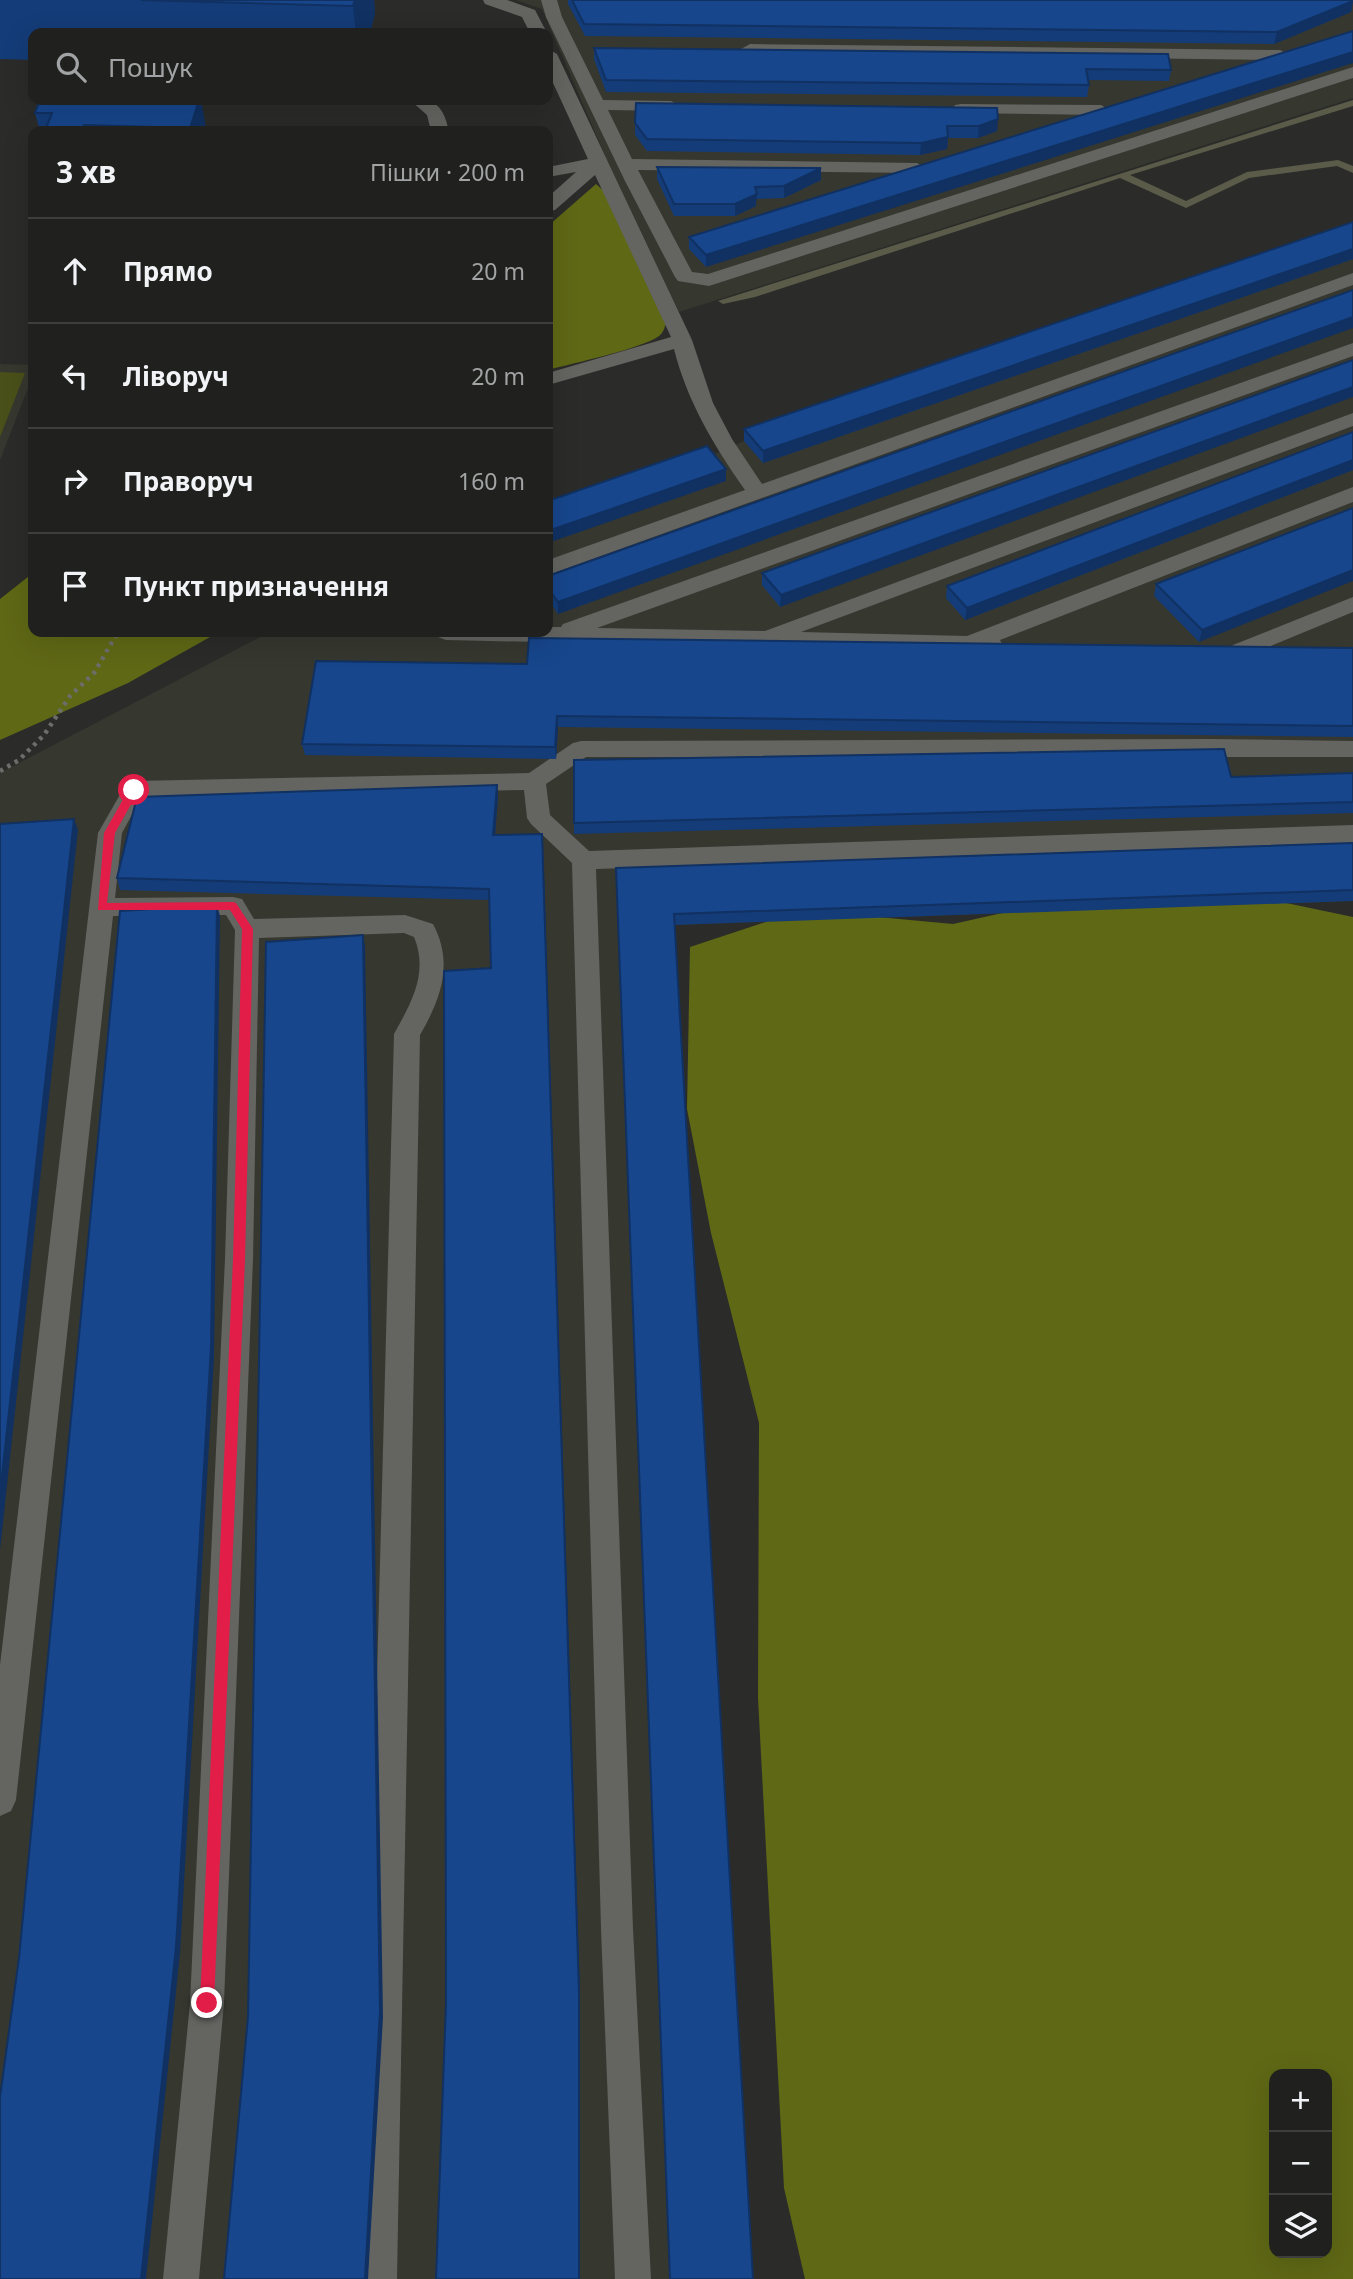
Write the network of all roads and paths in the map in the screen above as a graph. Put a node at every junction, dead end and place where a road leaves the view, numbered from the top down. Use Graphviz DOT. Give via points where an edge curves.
graph roads {
  1 [pos="491,0"];
  2 [pos="549,0"];
  3 [pos="536,28"];
  4 [pos="737,49"];
  5 [pos="553,65"];
  6 [pos="1229,71"];
  7 [pos="1353,72"];
  8 [pos="425,105"];
  9 [pos="599,105"];
  10 [pos="683,106"];
  11 [pos="1107,108"];
  12 [pos="948,109"];
  13 [pos="439,126"];
  14 [pos="1049,127"];
  15 [pos="599,162"];
  16 [pos="626,164"];
  17 [pos="924,166"];
  18 [pos="553,171"];
  19 [pos="865,184"];
  20 [pos="553,202"];
  21 [pos="1353,279"];
  22 [pos="682,340"];
  23 [pos="1353,349"];
  24 [pos="553,378"];
  25 [pos="1353,419"];
  26 [pos="758,493"];
  27 [pos="1353,494"];
  28 [pos="553,566"];
  29 [pos="1353,604"];
  30 [pos="553,634"];
  31 [pos="556,634"];
  32 [pos="115,637"];
  33 [pos="761,639"];
  34 [pos="968,644"];
  35 [pos="1023,645"];
  36 [pos="1214,649"];
  37 [pos="1241,650"];
  38 [pos="1297,650"];
  39 [pos="1353,749"];
  40 [pos="0,771"];
  41 [pos="534,781"];
  42 [pos="1353,834"];
  43 [pos="584,860"];
  44 [pos="102,907"];
  45 [pos="247,929"];
  46 [pos="0,1800"];
  47 [pos="181,2279"];
  48 [pos="379,2279"];
  49 [pos="633,2279"];
  1 -- 3 [label="lane" via="529,14"];
  2 -- 9 [label="lane" via="554,17 577,48"];
  4 -- 6 [label="lane" via="1286,53"];
  5 -- 15 [label="lane"];
  7 -- 16 [label="lane" via="709,280 685,277 676,243"];
  8 -- 13 [label="lane" via="435,113"];
  9 -- 10 [label="lane"];
  9 -- 16 [label="lane"];
  11 -- 12 [label="lane"];
  11 -- 14 [label="lane"];
  15 -- 18 [label="lane"];
  15 -- 20 [label="lane"];
  15 -- 22 [label="lane"];
  16 -- 17 [label="lane"];
  17 -- 19 [label="lane"];
  21 -- 26 [label="lane"];
  22 -- 24 [label="lane"];
  22 -- 26 [label="lane" via="702,406"];
  23 -- 31 [label="lane"];
  25 -- 33 [label="lane"];
  26 -- 28 [label="lane"];
  27 -- 34 [label="lane"];
  29 -- 37 [label="lane"];
  30 -- 31 [label="lane"];
  31 -- 33 [label="lane"];
  32 -- 40 [label="path" via="94,673 70,696 44,735 19,760"];
  33 -- 34 [label="lane"];
  34 -- 35 [label="lane"];
  36 -- 37 [label="lane"];
  37 -- 38 [label="lane"];
  39 -- 41 [label="lane" via="581,748"];
  41 -- 43 [label="lane" via="539,818"];
  41 -- 44 [label="lane" via="134,790 110,833"];
  42 -- 43 [label="lane"];
  43 -- 49 [label="lane" via="616,1915"];
  44 -- 45 [label="lane" via="233,906"];
  44 -- 46 [label="lane"];
  45 -- 47 [label="lane" via="239,1259 207,2003"];
  45 -- 48 [label="lane" via="405,924 424,931 431,946 427,1003 407,1034"];
}
